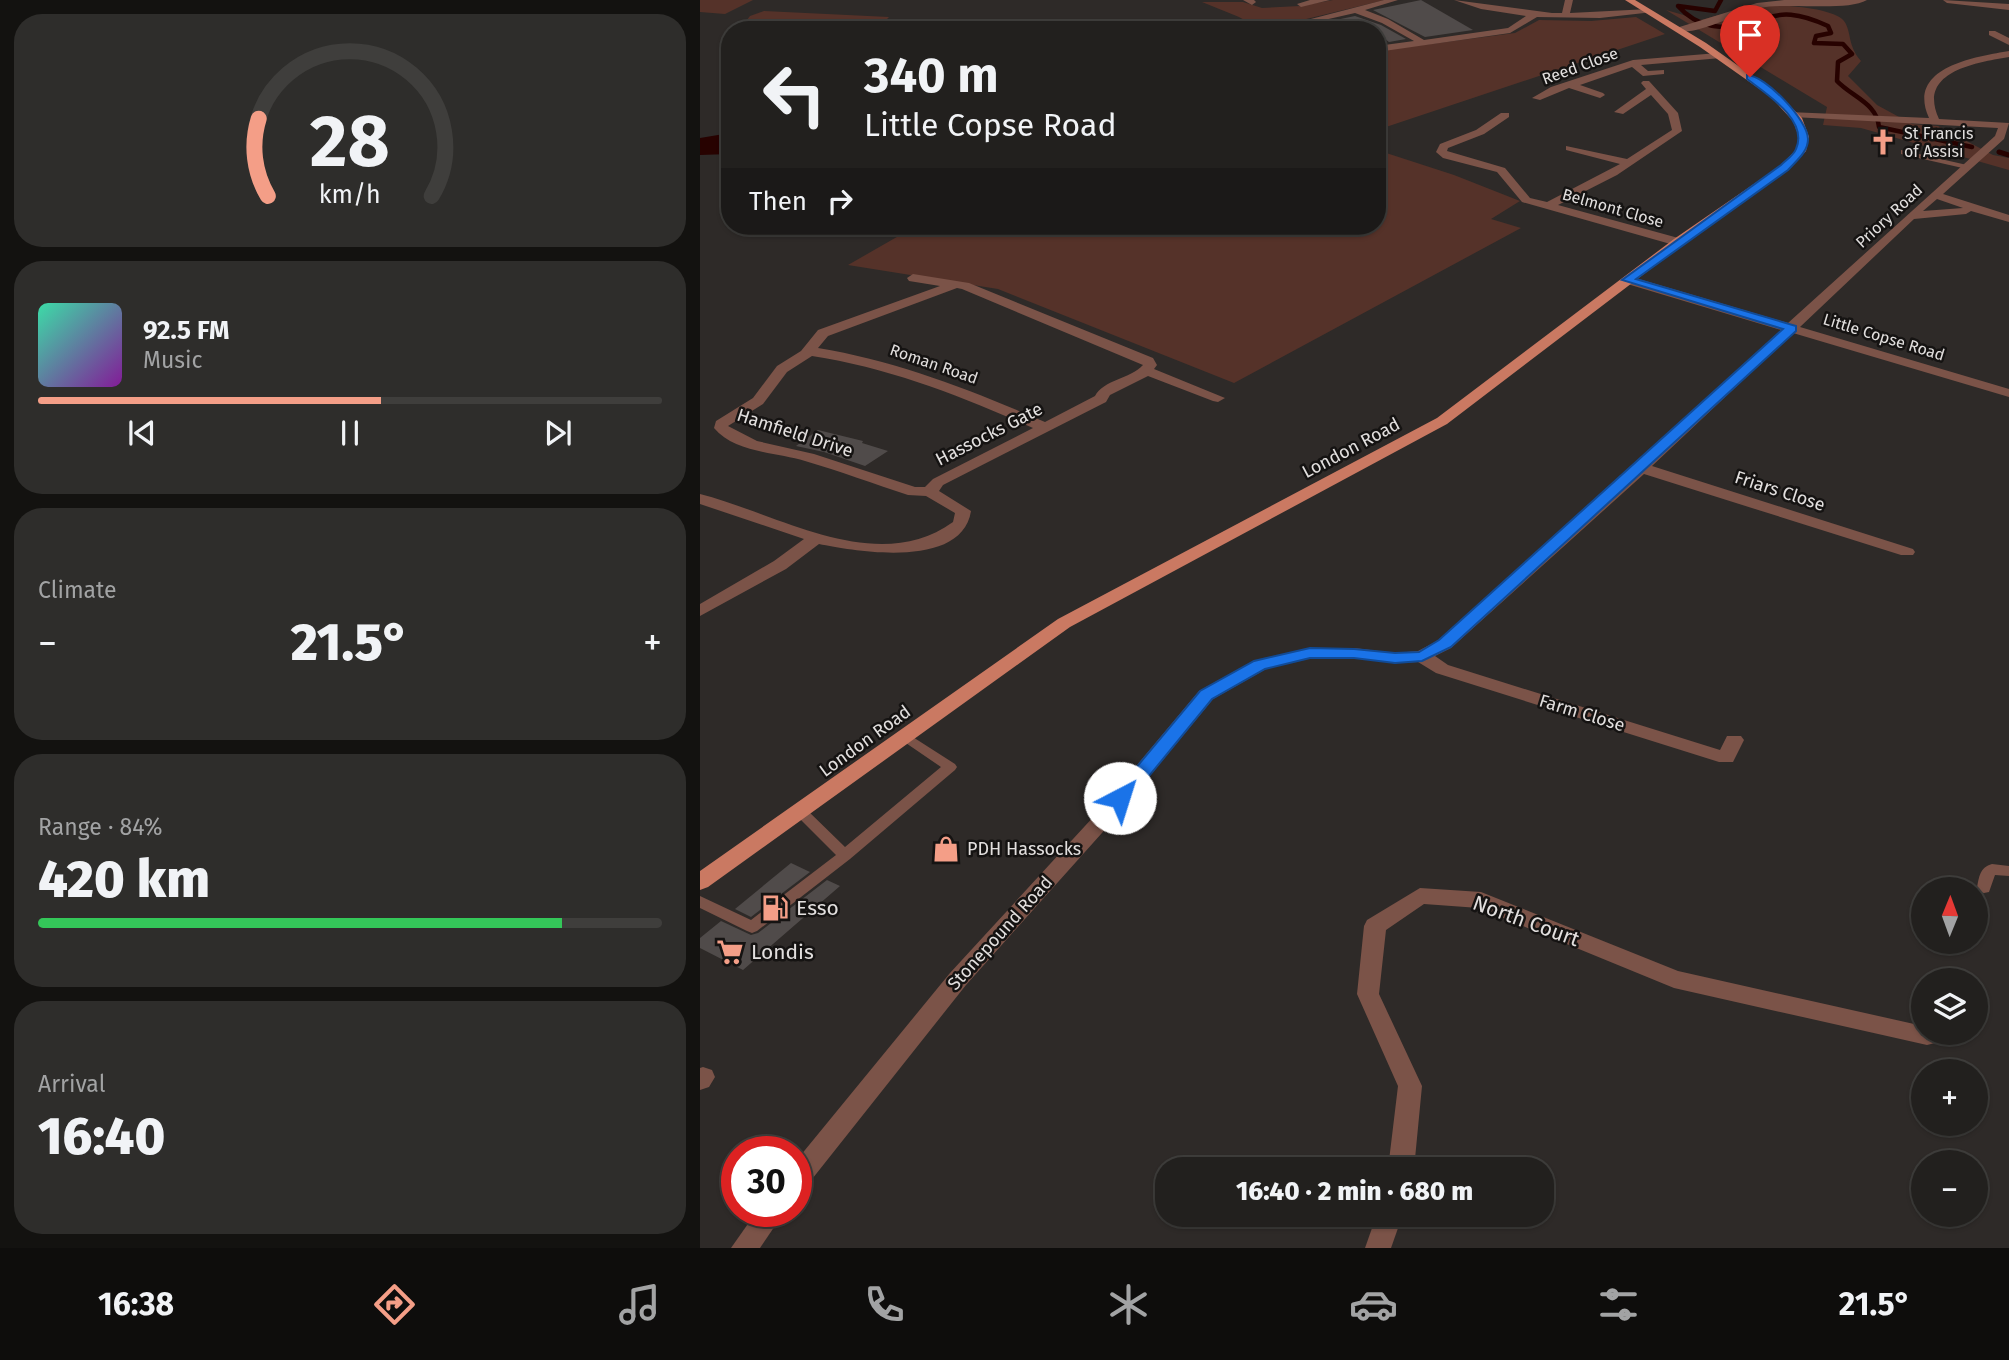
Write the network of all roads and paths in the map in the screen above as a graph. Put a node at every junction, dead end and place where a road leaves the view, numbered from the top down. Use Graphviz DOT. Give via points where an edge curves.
graph roads {
  1 [pos="1326,0"];
  2 [pos="1394,0"];
  3 [pos="1458,0"];
  4 [pos="1569,0"];
  5 [pos="1629,0"];
  6 [pos="1863,0"];
  7 [pos="1947,0"];
  8 [pos="1301,4"];
  9 [pos="2009,7"];
  10 [pos="1356,10"];
  11 [pos="1649,12"];
  12 [pos="1535,15"];
  13 [pos="1564,17"];
  14 [pos="1311,20"];
  15 [pos="1385,21"];
  16 [pos="1386,22"];
  17 [pos="1677,29"];
  18 [pos="1992,33"];
  19 [pos="2009,42"];
  20 [pos="1423,43"];
  21 [pos="1386,48"];
  22 [pos="2009,54"];
  23 [pos="1718,55"];
  24 [pos="1633,63"];
  25 [pos="1661,72"];
  26 [pos="1570,86"];
  27 [pos="1600,95"];
  28 [pos="1537,98"];
  29 [pos="1619,112"];
  30 [pos="1793,114"];
  31 [pos="1505,115"];
  32 [pos="1935,121"];
  33 [pos="2007,126"];
  34 [pos="1570,148"];
  35 [pos="1904,152"];
  36 [pos="1629,163"];
  37 [pos="1967,167"];
  38 [pos="1935,195"];
  39 [pos="1548,206"];
  40 [pos="1980,211"];
  41 [pos="1911,216"];
  42 [pos="2009,219"];
  43 [pos="1678,242"];
  44 [pos="913,278"];
  45 [pos="1628,280"];
  46 [pos="957,284"];
  47 [pos="1792,328"];
  48 [pos="809,351"];
  49 [pos="1148,371"];
  50 [pos="2009,393"];
  51 [pos="1217,398"];
  52 [pos="1044,427"];
  53 [pos="1641,468"];
  54 [pos="930,491"];
  55 [pos="700,499"];
  56 [pos="816,538"];
  57 [pos="1907,552"];
  58 [pos="700,611"];
  59 [pos="1422,656"];
  60 [pos="905,736"];
  61 [pos="1734,740"];
  62 [pos="800,811"];
  63 [pos="845,855"];
  64 [pos="2009,871"];
  65 [pos="1986,877"];
  66 [pos="700,882"];
  67 [pos="700,901"];
  68 [pos="1911,1033"];
  69 [pos="1402,1157"];
  70 [pos="812,1160"];
  71 [pos="760,1227"];
  72 [pos="1385,1227"];
  73 [pos="744,1248"];
  74 [pos="1378,1248"];
  1 -- 8 [label="street"];
  2 -- 10 [label="street"];
  3 -- 12 [label="street"];
  4 -- 13 [label="street"];
  5 -- 11 [label="main road"];
  6 -- 17 [label="street" via="1760,5 1702,26"];
  7 -- 9 [label="street"];
  10 -- 14 [label="street"];
  10 -- 15 [label="street"];
  11 -- 13 [label="street"];
  11 -- 17 [label="main road"];
  12 -- 13 [label="street"];
  12 -- 20 [label="street" via="1510,30"];
  16 -- 20 [label="street"];
  17 -- 23 [label="main road"];
  18 -- 19 [label="street"];
  20 -- 21 [label="street"];
  22 -- 32 [label="street" via="1938,77 1926,100"];
  23 -- 24 [label="street, Reed Close"];
  23 -- 30 [label="main road"];
  24 -- 25 [label="street, Reed Close" via="1646,74"];
  24 -- 26 [label="street, Reed Close"];
  26 -- 27 [label="street"];
  26 -- 28 [label="street, Reed Close"];
  29 -- 36 [label="street, Belmont Close" via="1649,87 1673,113 1677,131"];
  30 -- 32 [label="street"];
  30 -- 43 [label="main road, London Road" via="1804,137 1801,151"];
  31 -- 39 [label="street" via="1480,132 1444,146 1441,152 1500,170 1526,200"];
  32 -- 33 [label="street"];
  33 -- 37 [label="street, Priory Road"];
  34 -- 36 [label="street"];
  35 -- 37 [label="lane"];
  36 -- 39 [label="street, Belmont Close"];
  37 -- 38 [label="street, Priory Road"];
  38 -- 40 [label="street"];
  38 -- 41 [label="street, Priory Road"];
  39 -- 43 [label="street, Belmont Close"];
  40 -- 41 [label="street"];
  40 -- 42 [label="street"];
  41 -- 47 [label="street, Priory Road"];
  43 -- 45 [label="main road, London Road"];
  44 -- 46 [label="street"];
  45 -- 47 [label="street, Little Copse Road"];
  45 -- 60 [label="main road, London Road" via="1442,421 1064,623"];
  46 -- 48 [label="street, Hamfield Drive" via="842,324 823,333"];
  46 -- 49 [label="street" via="1148,361"];
  47 -- 50 [label="street, Little Copse Road"];
  47 -- 53 [label="street, Stonepound Road"];
  48 -- 52 [label="street, Roman Road" via="875,362 965,392"];
  48 -- 54 [label="street, Hamfield Drive" via="782,369 758,401 728,418 722,428 754,444 914,492"];
  49 -- 51 [label="street"];
  49 -- 52 [label="street, Hassocks Gate"];
  52 -- 54 [label="street, Hassocks Gate" via="967,465"];
  53 -- 57 [label="street, Friars Close"];
  53 -- 59 [label="street, Stonepound Road" via="1445,644"];
  54 -- 56 [label="street, Hassocks Gate" via="963,511 961,524 931,544 874,551"];
  55 -- 56 [label="street"];
  56 -- 58 [label="street" via="780,565"];
  59 -- 61 [label="street, Farm Close" via="1442,669 1726,758"];
  59 -- 70 [label="street, Stonepound Road" via="1310,653 1260,665 1206,695 1103,819 958,979"];
  60 -- 62 [label="main road, London Road"];
  60 -- 63 [label="lane" via="950,767"];
  62 -- 63 [label="lane"];
  62 -- 66 [label="main road, London Road"];
  63 -- 67 [label="lane" via="752,927"];
  64 -- 65 [label="lane" via="1992,869"];
  68 -- 69 [label="street, North Court" via="1674,979 1481,900 1420,895 1375,926 1368,994 1410,1086"];
  71 -- 73 [label="street"];
  72 -- 74 [label="street"];
}
